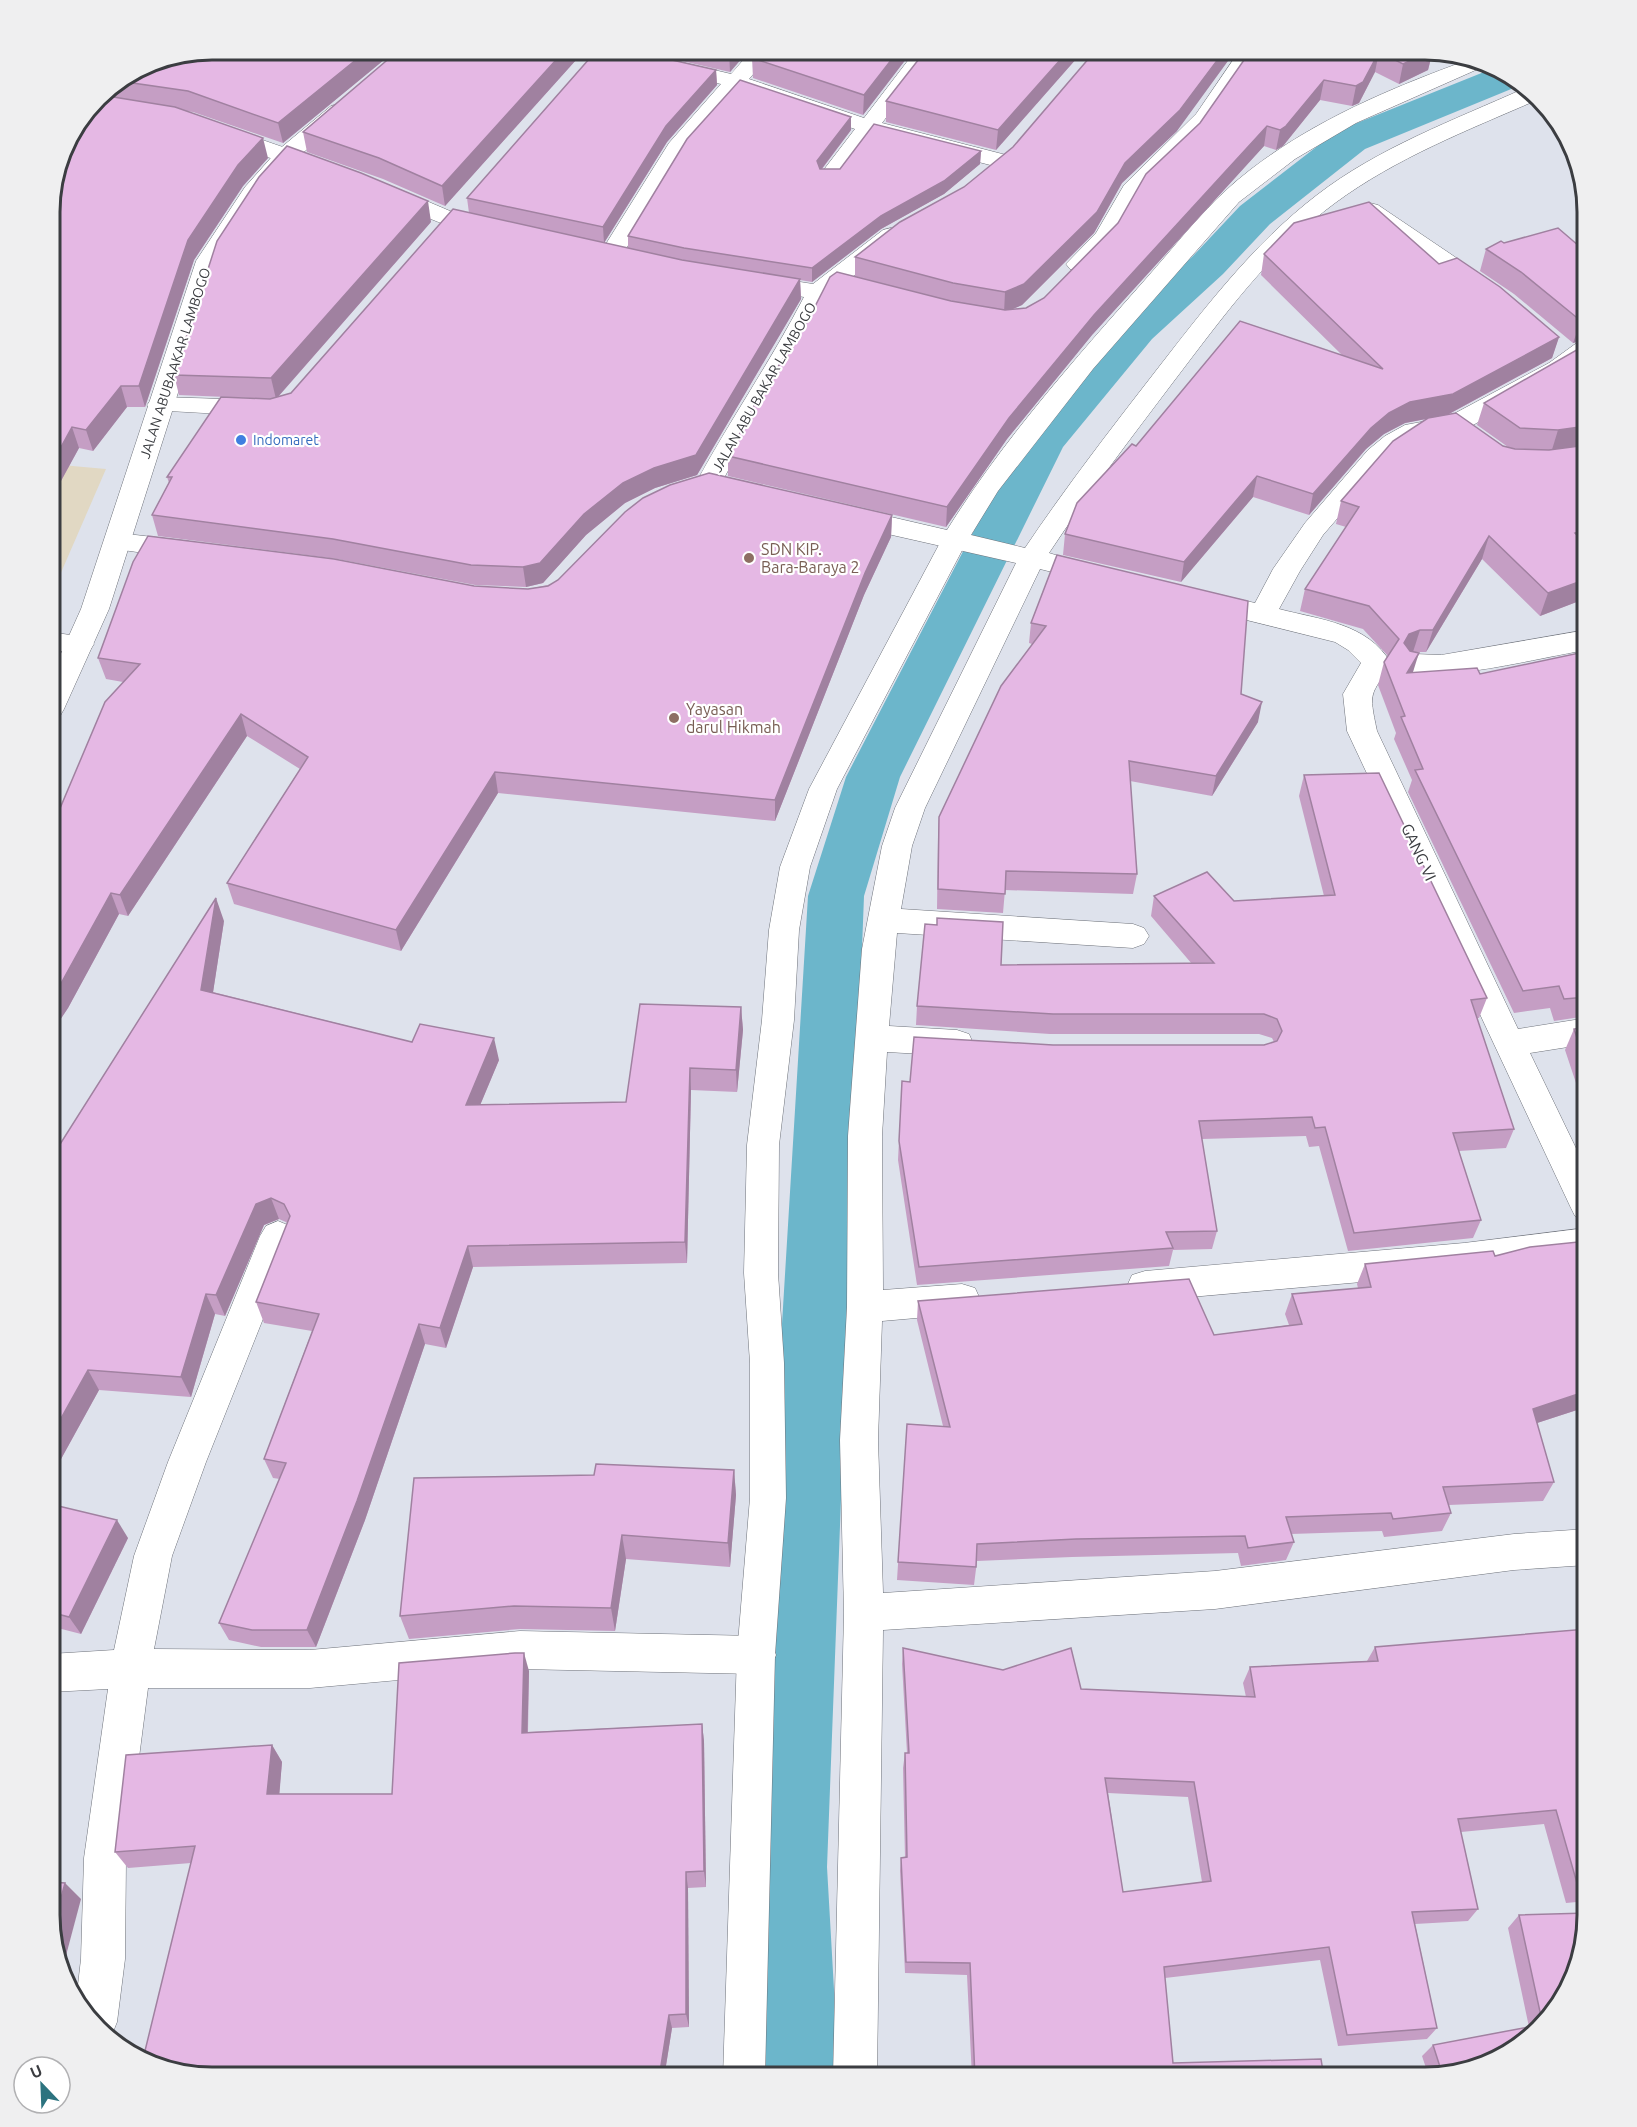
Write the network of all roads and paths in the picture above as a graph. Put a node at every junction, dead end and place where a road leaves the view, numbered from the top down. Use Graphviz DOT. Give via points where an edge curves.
graph roads {
  1 [pos="754,60"];
  2 [pos="920,60"];
  3 [pos="1243,60"];
  4 [pos="1429,62"];
  5 [pos="656,63"];
  6 [pos="1467,66"];
  7 [pos="1469,66"];
  8 [pos="735,81"];
  9 [pos="1524,97"];
  10 [pos="353,98"];
  11 [pos="207,127"];
  12 [pos="870,127"];
  13 [pos="285,156"];
  14 [pos="1001,160"];
  15 [pos="341,175"];
  16 [pos="830,176"];
  17 [pos="363,182"];
  18 [pos="1341,189"];
  19 [pos="909,225"];
  20 [pos="512,234"];
  21 [pos="610,255"];
  22 [pos="1067,276"];
  23 [pos="738,280"];
  24 [pos="824,287"];
  25 [pos="863,290"];
  26 [pos="1504,301"];
  27 [pos="1571,350"];
  28 [pos="160,405"];
  29 [pos="280,408"];
  30 [pos="1455,424"];
  31 [pos="1480,442"];
  32 [pos="709,487"];
  33 [pos="826,511"];
  34 [pos="962,541"];
  35 [pos="118,542"];
  36 [pos="210,553"];
  37 [pos="1028,557"];
  38 [pos="1077,570"];
  39 [pos="1184,595"];
  40 [pos="1263,614"];
  41 [pos="60,642"];
  42 [pos="81,644"];
  43 [pos="1577,651"];
  44 [pos="1414,664"];
  45 [pos="60,688"];
  46 [pos="882,920"];
  47 [pos="1133,936"];
  48 [pos="1577,1032"];
  49 [pos="872,1038"];
  50 [pos="1508,1042"];
  51 [pos="990,1045"];
  52 [pos="1577,1185"];
  53 [pos="278,1236"];
  54 [pos="1577,1244"];
  55 [pos="1113,1288"];
  56 [pos="995,1297"];
  57 [pos="865,1306"];
  58 [pos="1577,1548"];
  59 [pos="864,1612"];
  60 [pos="756,1656"];
  61 [pos="130,1668"];
  62 [pos="60,1672"];
  63 [pos="96,2013"];
  64 [pos="744,2067"];
  65 [pos="855,2067"];
  1 -- 8 [label="street"];
  2 -- 12 [label="street"];
  3 -- 22 [label="street" via="1204,118 1132,190 1106,237"];
  4 -- 6 [label="street"];
  5 -- 8 [label="street"];
  7 -- 34 [label="street" via="1331,127 1253,177 1231,197 1083,364 988,486"];
  8 -- 12 [label="street"];
  8 -- 21 [label="street" via="677,148"];
  9 -- 18 [label="street" via="1446,131"];
  10 -- 13 [label="street, JALAN ABUBAAKAR LAMBOGO"];
  11 -- 13 [label="street"];
  12 -- 14 [label="street"];
  12 -- 16 [label="street"];
  13 -- 15 [label="street"];
  13 -- 28 [label="street, JALAN ABUBAAKAR LAMBOGO" via="253,192 208,261"];
  17 -- 20 [label="street" via="450,219"];
  18 -- 26 [label="street"];
  18 -- 37 [label="street" via="1287,231 1220,304"];
  19 -- 24 [label="street, JALAN ABU BAKAR LAMBOGO"];
  23 -- 24 [label="street, JALAN ABU BAKAR LAMBOGO"];
  24 -- 25 [label="street, JALAN ABU BAKAR LAMBOGO"];
  24 -- 32 [label="street, JALAN ABU BAKAR LAMBOGO" via="745,416"];
  27 -- 30 [label="street" via="1525,387"];
  28 -- 29 [label="street"];
  28 -- 35 [label="street, JALAN ABUBAAKAR LAMBOGO"];
  30 -- 31 [label="street"];
  30 -- 40 [label="street" via="1414,431 1377,456 1314,529"];
  33 -- 34 [label="street"];
  34 -- 37 [label="street"];
  34 -- 60 [label="lane" via="823,789 795,867 784,930 763,1145 761,1273 767,1364 768,1498"];
  35 -- 36 [label="street"];
  35 -- 42 [label="street, JALAN ABUBAAKAR LAMBOGO"];
  37 -- 38 [label="street"];
  37 -- 46 [label="street" via="910,808 897,846"];
  39 -- 40 [label="street"];
  40 -- 50 [label="street, GANG VI" via="1344,635 1377,663 1360,680 1356,702 1362,731"];
  41 -- 42 [label="lane"];
  42 -- 45 [label="street, JALAN ABUBAAKAR LAMBOGO"];
  43 -- 44 [label="street" via="1442,665"];
  46 -- 47 [label="street"];
  46 -- 49 [label="street"];
  48 -- 50 [label="street"];
  49 -- 51 [label="street"];
  49 -- 57 [label="street" via="865,1136"];
  50 -- 52 [label="street, GANG VI"];
  53 -- 61 [label="street" via="153,1556"];
  54 -- 55 [label="street" via="1453,1259"];
  56 -- 57 [label="street"];
  57 -- 59 [label="street" via="859,1440"];
  58 -- 59 [label="street" via="1514,1552 1215,1590"];
  59 -- 65 [label="street"];
  60 -- 61 [label="street" via="520,1650 310,1669"];
  60 -- 64 [label="lane"];
  61 -- 62 [label="street"];
  61 -- 63 [label="street" via="105,1858 103,1959"];
}
